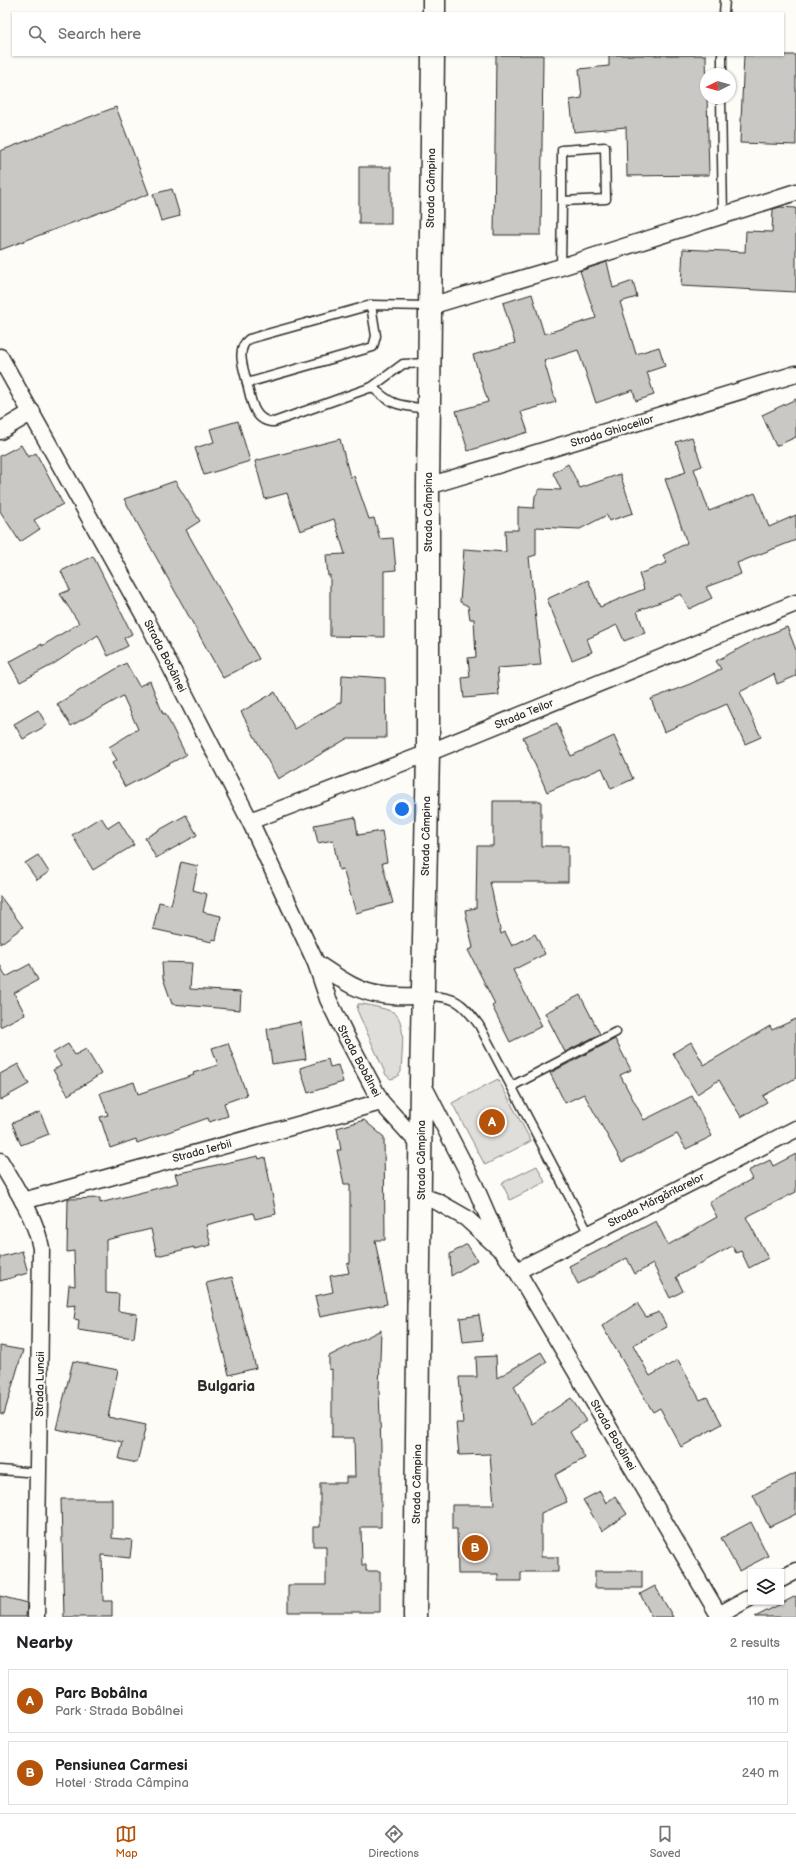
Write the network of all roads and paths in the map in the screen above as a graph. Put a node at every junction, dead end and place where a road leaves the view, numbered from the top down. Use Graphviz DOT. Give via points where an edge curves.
graph roads {
  1 [pos="434,0"];
  2 [pos="725,0"];
  3 [pos="434,12"];
  4 [pos="724,12"];
  5 [pos="433,56"];
  6 [pos="722,56"];
  7 [pos="722,68"];
  8 [pos="720,104"];
  9 [pos="796,192"];
  10 [pos="562,201"];
  11 [pos="723,216"];
  12 [pos="561,267"];
  13 [pos="371,305"];
  14 [pos="430,306"];
  15 [pos="0,357"];
  16 [pos="429,362"];
  17 [pos="796,374"];
  18 [pos="247,383"];
  19 [pos="372,387"];
  20 [pos="428,409"];
  21 [pos="32,412"];
  22 [pos="0,431"];
  23 [pos="428,486"];
  24 [pos="796,603"];
  25 [pos="428,753"];
  26 [pos="250,821"];
  27 [pos="316,963"];
  28 [pos="424,996"];
  29 [pos="616,1032"];
  30 [pos="421,1082"];
  31 [pos="512,1086"];
  32 [pos="381,1102"];
  33 [pos="796,1129"];
  34 [pos="422,1147"];
  35 [pos="0,1161"];
  36 [pos="421,1196"];
  37 [pos="23,1201"];
  38 [pos="589,1234"];
  39 [pos="504,1253"];
  40 [pos="517,1271"];
  41 [pos="0,1470"];
  42 [pos="38,1473"];
  43 [pos="796,1571"];
  44 [pos="784,1577"];
  45 [pos="748,1598"];
  46 [pos="719,1616"];
  47 [pos="36,1617"];
  48 [pos="415,1617"];
  1 -- 3 [label="main road"];
  2 -- 4 [label="lane"];
  5 -- 14 [label="main road, Strada Câmpina"];
  6 -- 7 [label="lane"];
  8 -- 11 [label="lane"];
  9 -- 11 [label="street"];
  10 -- 10 [label="lane" via="606,200 605,147 562,150"];
  10 -- 12 [label="lane"];
  11 -- 12 [label="street"];
  12 -- 14 [label="street"];
  13 -- 14 [label="lane"];
  13 -- 18 [label="lane" via="376,336 373,347"];
  13 -- 18 [label="lane" via="249,339 241,351"];
  14 -- 16 [label="main road, Strada Câmpina"];
  15 -- 21 [label="street, Strada Bobâlnei"];
  16 -- 19 [label="lane" via="403,364"];
  16 -- 20 [label="main road, Strada Câmpina"];
  17 -- 23 [label="street, Strada Ghioceilor"];
  18 -- 19 [label="lane" via="254,411 262,420 268,422 281,420"];
  19 -- 20 [label="lane" via="395,405"];
  20 -- 23 [label="main road, Strada Câmpina"];
  21 -- 22 [label="street"];
  21 -- 26 [label="street, Strada Bobâlnei" via="145,617"];
  23 -- 25 [label="main road, Strada Câmpina"];
  24 -- 25 [label="street, Strada Teilor"];
  25 -- 26 [label="street, Strada Teilor"];
  25 -- 28 [label="main road, Strada Câmpina"];
  26 -- 27 [label="street, Strada Bobâlnei"];
  27 -- 28 [label="street" via="337,977 369,992 383,996"];
  27 -- 32 [label="street, Strada Bobâlnei" via="328,999 344,1034"];
  28 -- 30 [label="main road, Strada Câmpina"];
  28 -- 31 [label="lane" via="443,996 460,1002 468,1010 479,1025"];
  29 -- 31 [label="lane"];
  30 -- 34 [label="main road, Strada Câmpina"];
  30 -- 39 [label="street, Strada Bobâlnei" via="474,1184"];
  31 -- 38 [label="lane"];
  32 -- 34 [label="street, Strada Bobâlnei"];
  32 -- 37 [label="street, Strada Ierbii"];
  33 -- 38 [label="street, Strada Mărgăritarelor"];
  34 -- 36 [label="main road, Strada Câmpina"];
  35 -- 37 [label="street, Strada Luncii"];
  36 -- 39 [label="street, Strada Bobâlnei" via="438,1202 466,1218"];
  36 -- 48 [label="main road, Strada Câmpina"];
  37 -- 42 [label="street, Strada Luncii" via="38,1232 41,1248"];
  38 -- 40 [label="street, Strada Mărgăritarelor"];
  39 -- 40 [label="street, Strada Bobâlnei"];
  40 -- 46 [label="street, Strada Bobâlnei"];
  41 -- 42 [label="lane"];
  42 -- 47 [label="street, Strada Luncii"];
  43 -- 44 [label="street"];
  45 -- 46 [label="street"];
}
